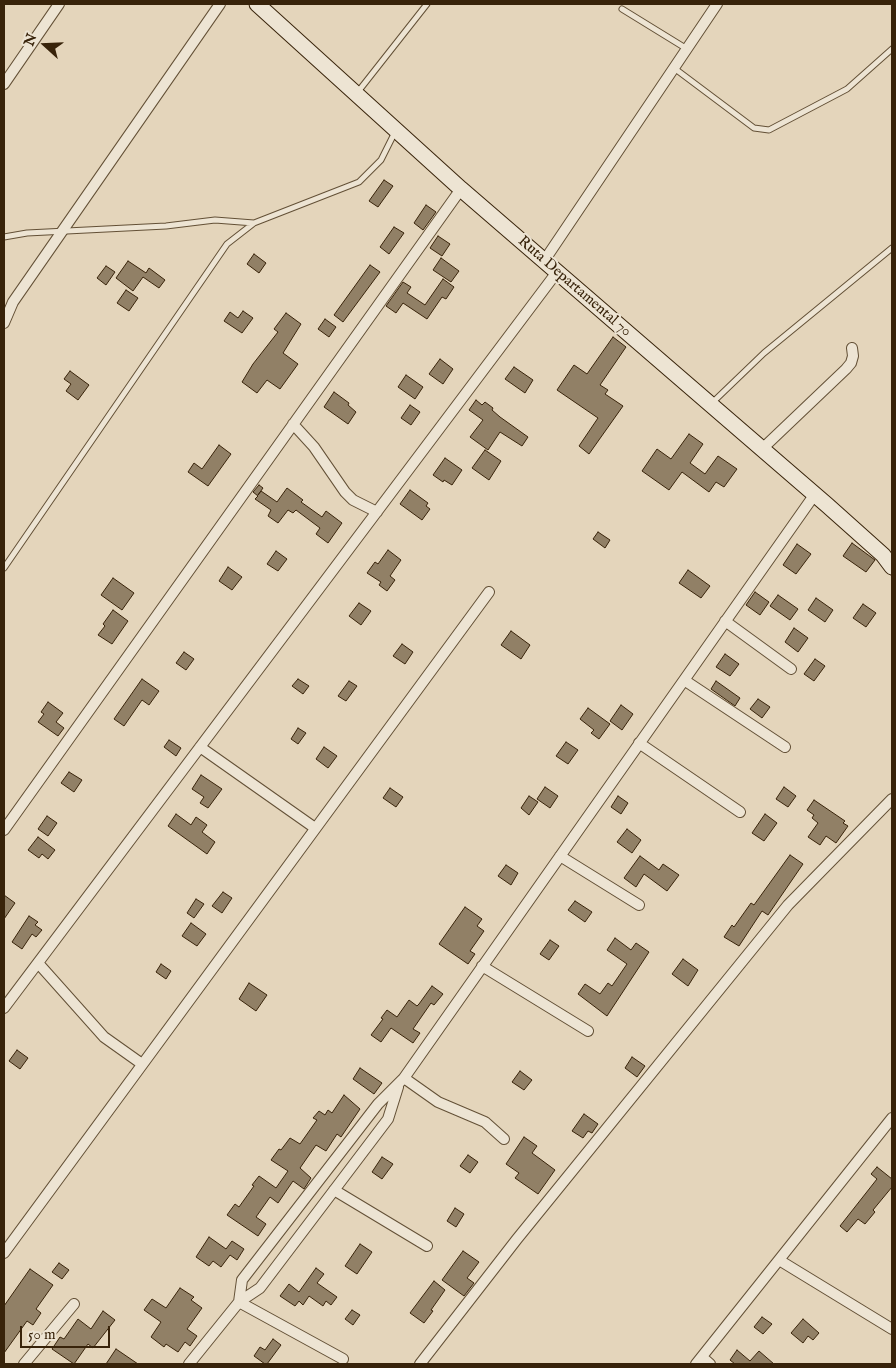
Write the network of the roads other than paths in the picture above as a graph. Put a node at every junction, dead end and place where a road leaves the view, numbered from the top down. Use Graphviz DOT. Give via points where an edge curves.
graph roads {
  1 [pos="59,4"];
  2 [pos="220,4"];
  3 [pos="257,4"];
  4 [pos="427,4"];
  5 [pos="717,4"];
  6 [pos="622,9"];
  7 [pos="687,49"];
  8 [pos="892,49"];
  9 [pos="674,67"];
  10 [pos="4,84"];
  11 [pos="355,95"];
  12 [pos="396,130"];
  13 [pos="461,189"];
  14 [pos="254,223"];
  15 [pos="62,232"];
  16 [pos="4,237"];
  17 [pos="892,248"];
  18 [pos="544,260"];
  19 [pos="557,272"];
  20 [pos="4,323"];
  21 [pos="852,348"];
  22 [pos="710,404"];
  23 [pos="293,424"];
  24 [pos="762,449"];
  25 [pos="815,494"];
  26 [pos="377,512"];
  27 [pos="892,567"];
  28 [pos="4,568"];
  29 [pos="489,592"];
  30 [pos="725,621"];
  31 [pos="791,669"];
  32 [pos="684,680"];
  33 [pos="639,743"];
  34 [pos="200,746"];
  35 [pos="785,747"];
  36 [pos="892,798"];
  37 [pos="740,812"];
  38 [pos="315,828"];
  39 [pos="4,830"];
  40 [pos="560,856"];
  41 [pos="639,905"];
  42 [pos="38,963"];
  43 [pos="482,966"];
  44 [pos="4,1008"];
  45 [pos="588,1030"];
  46 [pos="142,1064"];
  47 [pos="401,1081"];
  48 [pos="892,1118"];
  49 [pos="504,1138"];
  50 [pos="334,1190"];
  51 [pos="427,1246"];
  52 [pos="4,1253"];
  53 [pos="779,1260"];
  54 [pos="239,1302"];
  55 [pos="74,1304"];
  56 [pos="892,1329"];
  57 [pos="343,1359"];
  58 [pos="699,1360"];
  59 [pos="24,1364"];
  60 [pos="189,1364"];
  61 [pos="420,1364"];
  62 [pos="710,1364"];
  1 -- 10 [label="street"];
  2 -- 15 [label="street"];
  3 -- 11 [label="main road, Ruta Departamental 70"];
  4 -- 11 [label="lane"];
  5 -- 7 [label="street"];
  6 -- 7 [label="lane"];
  7 -- 9 [label="street"];
  8 -- 9 [label="lane" via="848,89 769,130 754,128"];
  9 -- 18 [label="street"];
  11 -- 12 [label="main road, Ruta Departamental 70"];
  12 -- 13 [label="main road, Ruta Departamental 70"];
  12 -- 14 [label="lane" via="381,160 359,182"];
  13 -- 18 [label="main road, Ruta Departamental 70"];
  13 -- 23 [label="street"];
  14 -- 15 [label="lane" via="215,220"];
  14 -- 28 [label="lane" via="227,244"];
  15 -- 16 [label="lane"];
  15 -- 20 [label="street" via="13,302"];
  17 -- 22 [label="lane" via="764,353"];
  18 -- 19 [label="main road, Ruta Departamental 70"];
  19 -- 22 [label="main road, Ruta Departamental 70"];
  19 -- 26 [label="street"];
  21 -- 24 [label="street" via="851,364"];
  22 -- 24 [label="main road, Ruta Departamental 70"];
  23 -- 26 [label="street" via="314,447 344,492"];
  23 -- 39 [label="street"];
  24 -- 25 [label="main road, Ruta Departamental 70"];
  25 -- 27 [label="main road, Ruta Departamental 70"];
  25 -- 30 [label="street"];
  26 -- 34 [label="street"];
  29 -- 38 [label="street"];
  30 -- 31 [label="street"];
  30 -- 32 [label="street"];
  32 -- 33 [label="street"];
  32 -- 35 [label="street"];
  33 -- 37 [label="street"];
  33 -- 40 [label="street"];
  34 -- 38 [label="street"];
  34 -- 42 [label="street"];
  36 -- 61 [label="street" via="788,905 517,1239"];
  38 -- 46 [label="street"];
  40 -- 41 [label="street"];
  40 -- 43 [label="street"];
  42 -- 44 [label="street"];
  42 -- 46 [label="street" via="104,1037"];
  43 -- 45 [label="street"];
  43 -- 47 [label="street"];
  46 -- 52 [label="street"];
  47 -- 49 [label="street" via="438,1102 485,1122"];
  47 -- 50 [label="street" via="388,1119"];
  47 -- 54 [label="street" via="378,1104 242,1280"];
  48 -- 53 [label="street"];
  50 -- 51 [label="street"];
  50 -- 54 [label="street" via="260,1288"];
  53 -- 56 [label="street"];
  53 -- 58 [label="street"];
  54 -- 57 [label="street"];
  54 -- 60 [label="street"];
  55 -- 59 [label="street"];
  58 -- 62 [label="street"];
}
